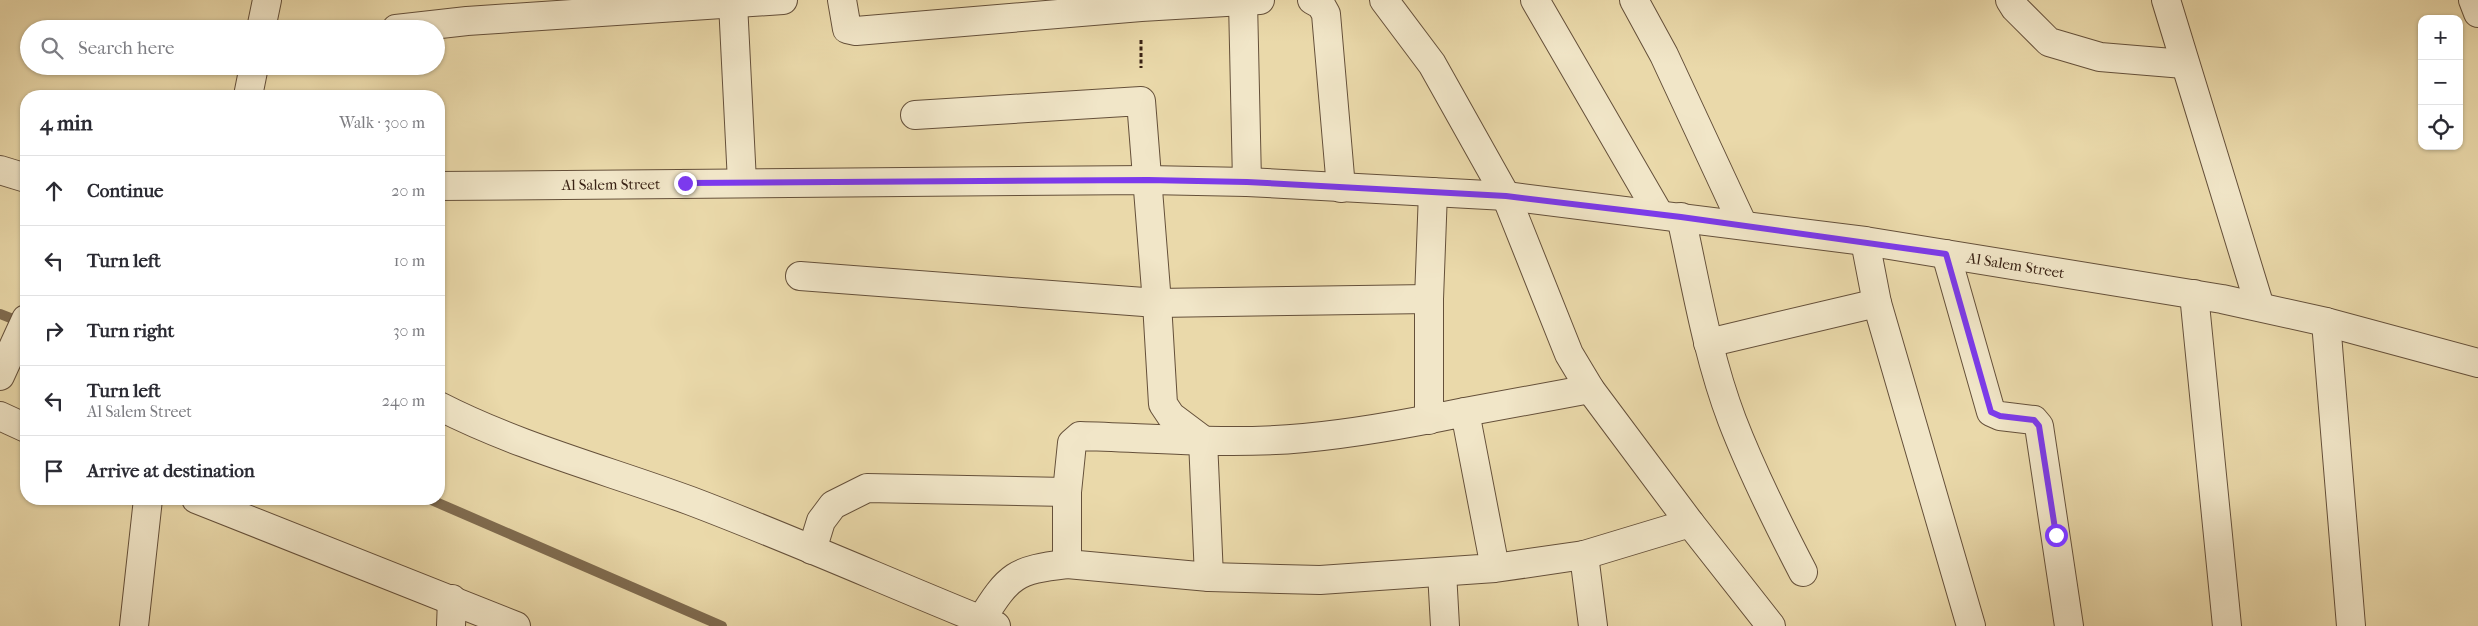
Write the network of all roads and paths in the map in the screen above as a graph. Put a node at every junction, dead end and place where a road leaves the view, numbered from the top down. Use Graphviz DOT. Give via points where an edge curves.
graph roads {
  1 [pos="267,0"];
  2 [pos="783,0"];
  3 [pos="842,0"];
  4 [pos="1252,0"];
  5 [pos="1312,0"];
  6 [pos="1384,0"];
  7 [pos="1535,0"];
  8 [pos="1634,0"];
  9 [pos="2010,0"];
  10 [pos="2166,0"];
  11 [pos="2473,0"];
  12 [pos="733,3"];
  13 [pos="1141,3"];
  14 [pos="468,11"];
  15 [pos="2478,13"];
  16 [pos="263,20"];
  17 [pos="432,20"];
  18 [pos="2184,64"];
  19 [pos="252,75"];
  20 [pos="249,90"];
  21 [pos="1141,101"];
  22 [pos="915,115"];
  23 [pos="0,170"];
  24 [pos="20,176"];
  25 [pos="1148,180"];
  26 [pos="742,182"];
  27 [pos="1247,182"];
  28 [pos="445,186"];
  29 [pos="1341,188"];
  30 [pos="1433,192"];
  31 [pos="1506,196"];
  32 [pos="1670,215"];
  33 [pos="1742,225"];
  34 [pos="1865,242"];
  35 [pos="1946,254"];
  36 [pos="800,276"];
  37 [pos="2194,294"];
  38 [pos="1429,299"];
  39 [pos="1158,303"];
  40 [pos="1877,303"];
  41 [pos="2260,307"];
  42 [pos="2326,322"];
  43 [pos="20,332"];
  44 [pos="1708,343"];
  45 [pos="2478,363"];
  46 [pos="1,373"];
  47 [pos="1590,389"];
  48 [pos="445,409"];
  49 [pos="1465,412"];
  50 [pos="0,416"];
  51 [pos="1429,420"];
  52 [pos="20,425"];
  53 [pos="1203,440"];
  54 [pos="1067,492"];
  55 [pos="147,505"];
  56 [pos="211,505"];
  57 [pos="1690,523"];
  58 [pos="812,550"];
  59 [pos="1584,555"];
  60 [pos="1067,564"];
  61 [pos="1495,568"];
  62 [pos="1442,572"];
  63 [pos="1803,572"];
  64 [pos="1209,577"];
  65 [pos="452,599"];
  66 [pos="989,623"];
  67 [pos="134,626"];
  68 [pos="451,626"];
  69 [pos="516,626"];
  70 [pos="1445,626"];
  71 [pos="1593,626"];
  72 [pos="1770,626"];
  73 [pos="1971,626"];
  74 [pos="2069,626"];
  75 [pos="2227,626"];
  76 [pos="2350,626"];
  1 -- 16 [label="street"];
  2 -- 12 [label="street"];
  3 -- 13 [label="street" via="847,29 856,32"];
  4 -- 13 [label="street"];
  4 -- 27 [label="street"];
  5 -- 29 [label="street" via="1321,5 1326,14"];
  6 -- 31 [label="street" via="1432,64"];
  7 -- 32 [label="street"];
  8 -- 33 [label="street" via="1664,55"];
  9 -- 18 [label="street" via="2049,42 2100,57"];
  10 -- 18 [label="street"];
  11 -- 15 [label="street"];
  12 -- 14 [label="street"];
  12 -- 26 [label="street"];
  13 -- 21 [label="path"];
  14 -- 17 [label="street"];
  18 -- 41 [label="street"];
  19 -- 20 [label="street"];
  21 -- 22 [label="street"];
  21 -- 25 [label="street"];
  23 -- 24 [label="street"];
  25 -- 26 [label="street, Al Salem Street"];
  25 -- 27 [label="street, Al Salem Street"];
  25 -- 39 [label="street"];
  26 -- 28 [label="street, Al Salem Street"];
  27 -- 29 [label="street, Al Salem Street"];
  29 -- 30 [label="street, Al Salem Street"];
  30 -- 31 [label="street, Al Salem Street"];
  30 -- 38 [label="street"];
  31 -- 32 [label="street, Al Salem Street"];
  31 -- 47 [label="street" via="1569,354"];
  32 -- 33 [label="street, Al Salem Street"];
  32 -- 44 [label="street"];
  33 -- 34 [label="street, Al Salem Street"];
  34 -- 35 [label="street, Al Salem Street"];
  34 -- 40 [label="street"];
  35 -- 37 [label="street, Al Salem Street"];
  35 -- 74 [label="street" via="1991,412 2034,420 2039,426"];
  36 -- 39 [label="street"];
  37 -- 41 [label="street, Al Salem Street"];
  37 -- 75 [label="street"];
  38 -- 39 [label="street"];
  38 -- 51 [label="street"];
  39 -- 53 [label="street" via="1163,404 1171,416"];
  40 -- 44 [label="street"];
  40 -- 73 [label="street"];
  41 -- 42 [label="street, Al Salem Street"];
  42 -- 45 [label="street, Al Salem Street"];
  42 -- 76 [label="street"];
  43 -- 46 [label="street"];
  44 -- 63 [label="street" via="1732,419 1767,502"];
  47 -- 49 [label="street"];
  47 -- 57 [label="street"];
  48 -- 58 [label="street" via="570,460 690,501"];
  49 -- 51 [label="street"];
  49 -- 61 [label="street"];
  50 -- 52 [label="street"];
  51 -- 53 [label="street" via="1302,438"];
  53 -- 54 [label="street" via="1080,436 1072,443 1069,454"];
  53 -- 64 [label="street"];
  54 -- 58 [label="street" via="867,488 833,505 821,521"];
  54 -- 60 [label="street"];
  55 -- 67 [label="street"];
  56 -- 65 [label="street"];
  57 -- 59 [label="street"];
  57 -- 72 [label="street"];
  58 -- 66 [label="street"];
  59 -- 61 [label="street"];
  59 -- 71 [label="street"];
  60 -- 64 [label="street"];
  60 -- 66 [label="street" via="1033,568 1014,578 999,592"];
  61 -- 62 [label="street"];
  62 -- 64 [label="street" via="1320,580"];
  62 -- 70 [label="street"];
  65 -- 68 [label="street"];
  65 -- 69 [label="street"];
}
